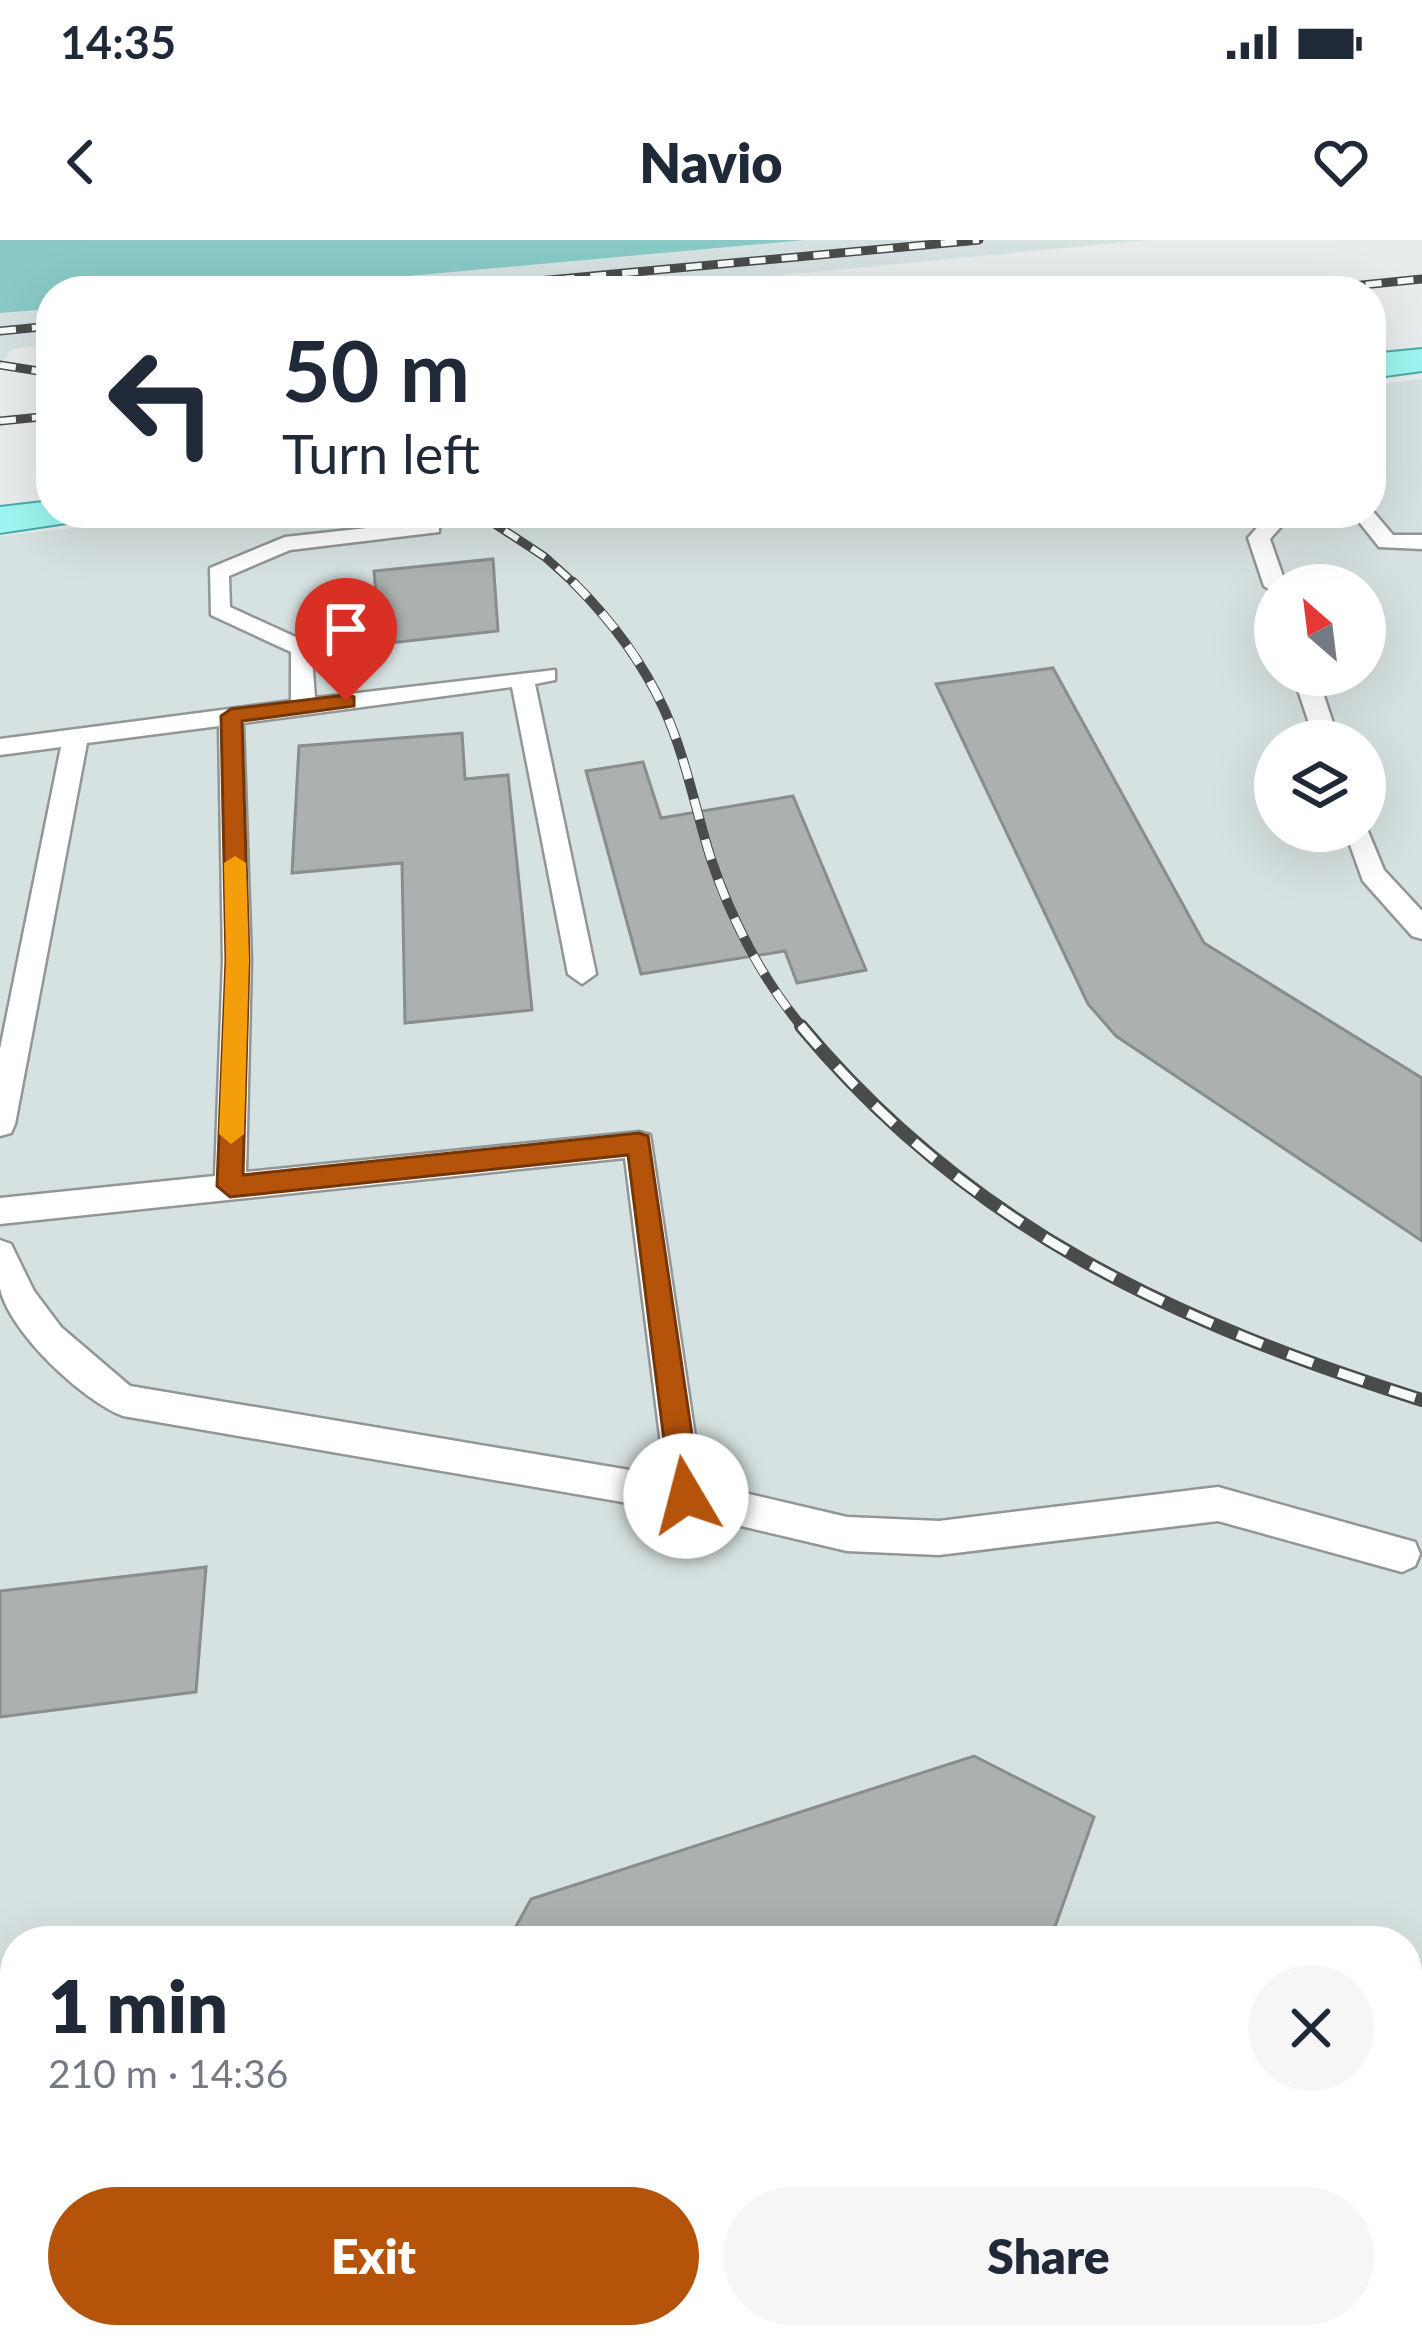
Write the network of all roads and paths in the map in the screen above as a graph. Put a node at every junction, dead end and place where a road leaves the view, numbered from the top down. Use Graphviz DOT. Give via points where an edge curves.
graph roads {
  1 [pos="1422,360"];
  2 [pos="1386,364"];
  3 [pos="36,477"];
  4 [pos="0,481"];
  5 [pos="36,516"];
  6 [pos="0,520"];
  7 [pos="422,528"];
  8 [pos="1268,528"];
  9 [pos="1375,528"];
  10 [pos="1422,542"];
  11 [pos="1268,564"];
  12 [pos="303,707"];
  13 [pos="231,716"];
  14 [pos="76,736"];
  15 [pos="0,747"];
  16 [pos="1365,852"];
  17 [pos="1422,929"];
  18 [pos="582,974"];
  19 [pos="0,1124"];
  20 [pos="230,1186"];
  21 [pos="0,1211"];
  22 [pos="0,1254"];
  23 [pos="686,1496"];
  24 [pos="1402,1555"];
  1 -- 2 [label="main road"];
  3 -- 4 [label="main road"];
  5 -- 6 [label="main road"];
  7 -- 12 [label="lane" via="285,544 218,573 219,610 303,649"];
  8 -- 11 [label="lane" via="1259,538"];
  9 -- 10 [label="lane" via="1387,542"];
  12 -- 13 [label="lane"];
  12 -- 18 [label="lane" via="534,677"];
  13 -- 14 [label="lane"];
  13 -- 20 [label="lane" via="237,960"];
  14 -- 15 [label="lane"];
  14 -- 19 [label="lane"];
  16 -- 17 [label="lane" via="1372,874"];
  20 -- 21 [label="lane"];
  20 -- 23 [label="lane" via="639,1144"];
  22 -- 23 [label="lane" via="20,1302 74,1368 124,1400"];
  23 -- 24 [label="lane" via="847,1534 939,1538 1218,1504"];
}
